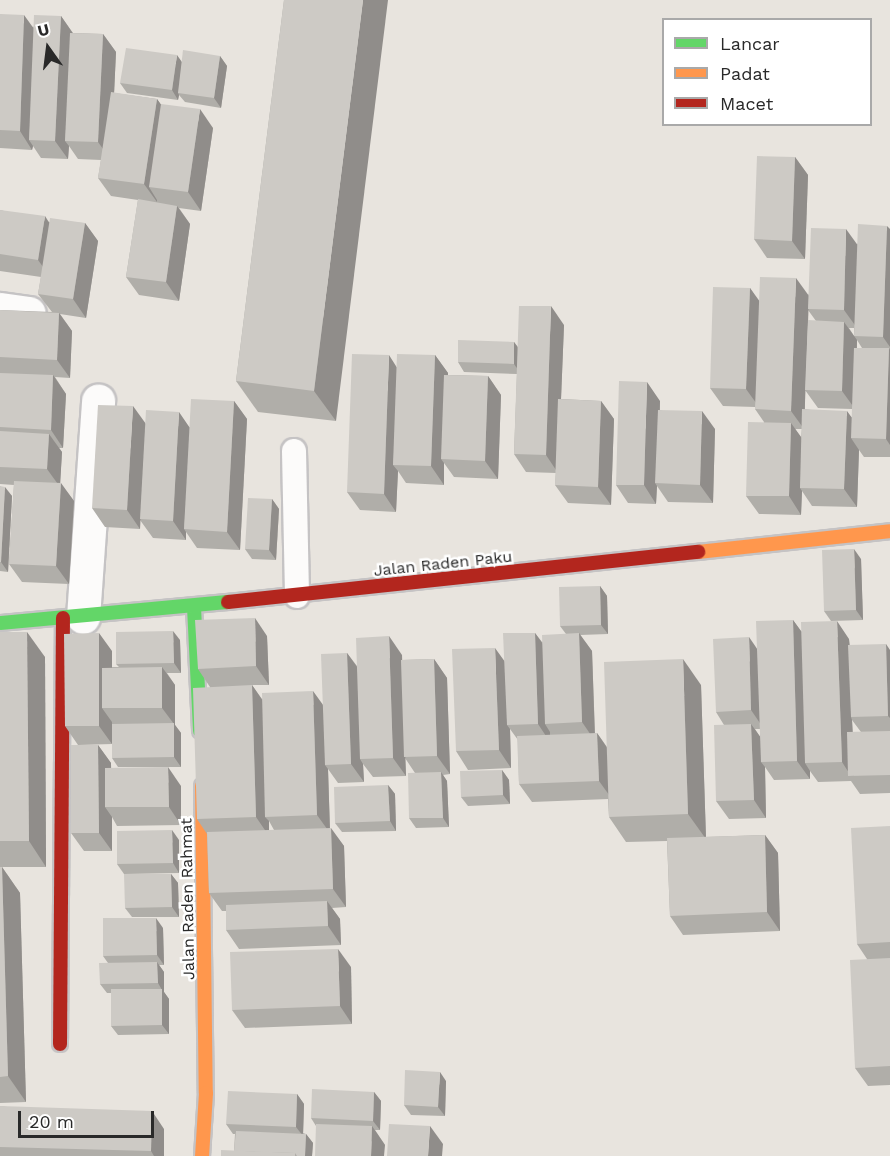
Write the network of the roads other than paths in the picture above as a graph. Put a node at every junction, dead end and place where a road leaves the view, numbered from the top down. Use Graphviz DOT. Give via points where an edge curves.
graph roads {
  1 [pos="98,400"];
  2 [pos="294,451"];
  3 [pos="890,531"];
  4 [pos="297,597"];
  5 [pos="194,607"];
  6 [pos="73,618"];
  7 [pos="0,623"];
  8 [pos="201,751"];
  9 [pos="202,775"];
  10 [pos="60,1044"];
  11 [pos="202,1156"];
  1 -- 6 [label="street"];
  2 -- 4 [label="lane"];
  3 -- 4 [label="street, Jalan Raden Paku"];
  4 -- 5 [label="street, Jalan Raden Paku"];
  5 -- 6 [label="street, Jalan Raden Paku"];
  5 -- 8 [label="street"];
  6 -- 7 [label="street, Jalan Raden Paku"];
  6 -- 10 [label="street"];
  9 -- 11 [label="street, Jalan Raden Rahmat" via="207,1093"];
}
